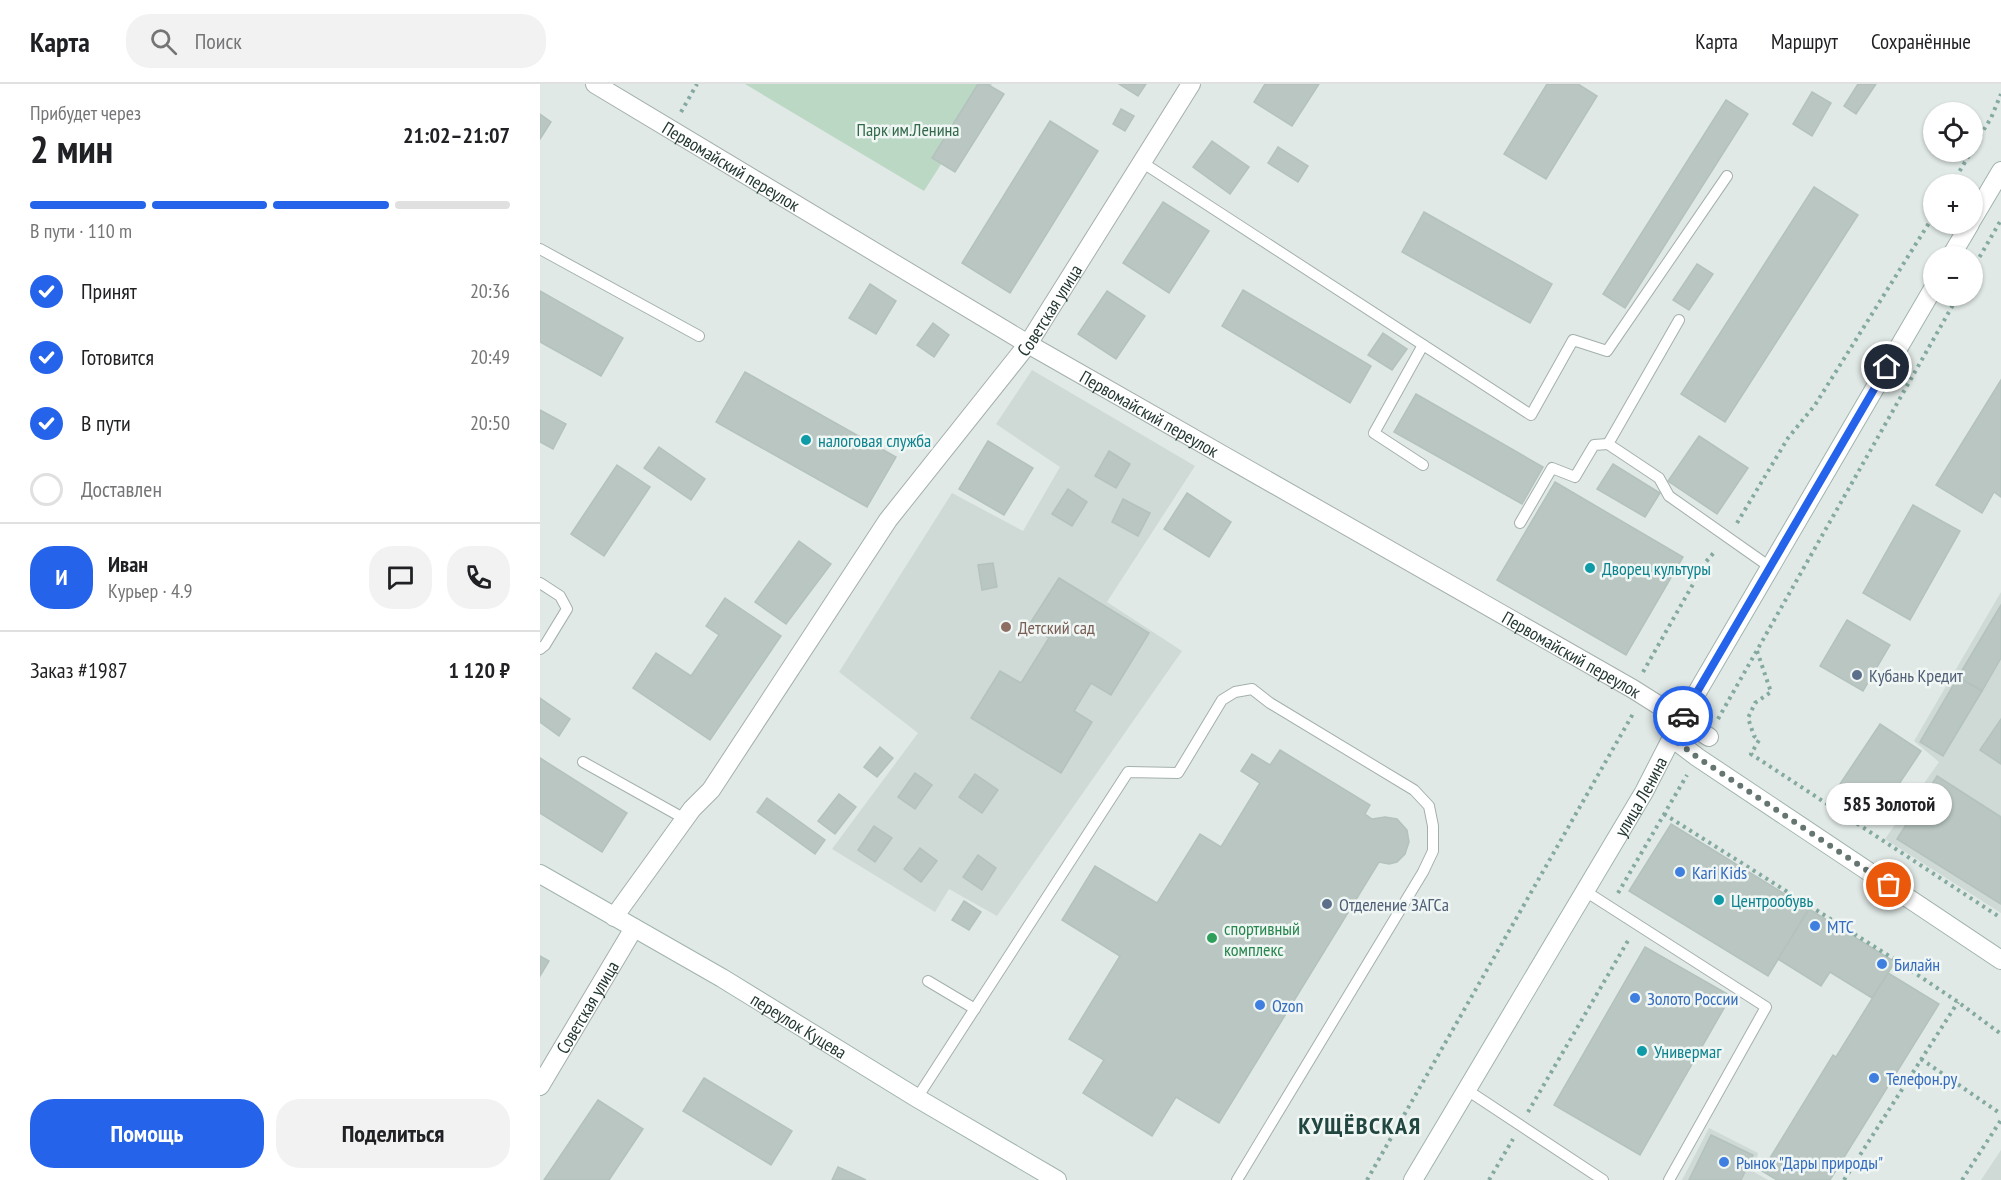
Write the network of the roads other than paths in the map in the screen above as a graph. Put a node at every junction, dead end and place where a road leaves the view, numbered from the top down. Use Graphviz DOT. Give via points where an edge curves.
graph roads {
  1 [pos="595,84"];
  2 [pos="1191,84"];
  3 [pos="1143,162"];
  4 [pos="2001,171"];
  5 [pos="1727,176"];
  6 [pos="1983,202"];
  7 [pos="540,249"];
  8 [pos="1923,306"];
  9 [pos="1679,320"];
  10 [pos="699,336"];
  11 [pos="1028,344"];
  12 [pos="1423,345"];
  13 [pos="1608,444"];
  14 [pos="1423,465"];
  15 [pos="1520,523"];
  16 [pos="1770,567"];
  17 [pos="540,583"];
  18 [pos="540,649"];
  19 [pos="1682,718"];
  20 [pos="1709,737"];
  21 [pos="1672,738"];
  22 [pos="583,762"];
  23 [pos="685,819"];
  24 [pos="540,874"];
  25 [pos="1585,891"];
  26 [pos="614,917"];
  27 [pos="634,928"];
  28 [pos="2001,960"];
  29 [pos="928,981"];
  30 [pos="975,1009"];
  31 [pos="540,1086"];
  32 [pos="1467,1090"];
  33 [pos="917,1098"];
  34 [pos="1057,1180"];
  35 [pos="1237,1180"];
  36 [pos="1413,1180"];
  37 [pos="1603,1180"];
  38 [pos="1669,1180"];
  1 -- 11 [label="street, Первомайский переулок"];
  2 -- 3 [label="street, Советская улица"];
  3 -- 11 [label="street, Советская улица"];
  3 -- 12 [label="lane"];
  4 -- 6 [label="street"];
  5 -- 12 [label="lane" via="1607,351 1573,340 1531,415"];
  7 -- 10 [label="lane"];
  8 -- 16 [label="street, улица Ленина"];
  9 -- 13 [label="lane"];
  11 -- 19 [label="street, Первомайский переулок"];
  11 -- 23 [label="street, Советская улица" via="888,519 711,790"];
  12 -- 14 [label="lane" via="1374,433"];
  13 -- 15 [label="lane" via="1594,445 1575,477 1552,468"];
  13 -- 16 [label="lane" via="1659,478 1669,495"];
  16 -- 19 [label="street, улица Ленина"];
  17 -- 18 [label="lane" via="560,596 567,609"];
  19 -- 20 [label="street, Первомайский переулок"];
  19 -- 21 [label="street, улица Ленина"];
  21 -- 25 [label="street, улица Ленина"];
  21 -- 28 [label="street"];
  22 -- 23 [label="lane"];
  23 -- 26 [label="street"];
  24 -- 26 [label="street, переулок Куцева"];
  25 -- 32 [label="street, улица Ленина"];
  25 -- 38 [label="lane" via="1766,1007"];
  26 -- 27 [label="street, переулок Куцева"];
  27 -- 31 [label="street, Советская улица"];
  27 -- 33 [label="street, переулок Куцева"];
  29 -- 30 [label="lane"];
  30 -- 33 [label="lane"];
  30 -- 35 [label="lane" via="1128,772 1178,773 1222,700 1235,692 1252,689 1414,790 1429,806 1433,851"];
  32 -- 36 [label="street, улица Ленина"];
  32 -- 37 [label="lane"];
  33 -- 34 [label="street, переулок Куцева"];
}
